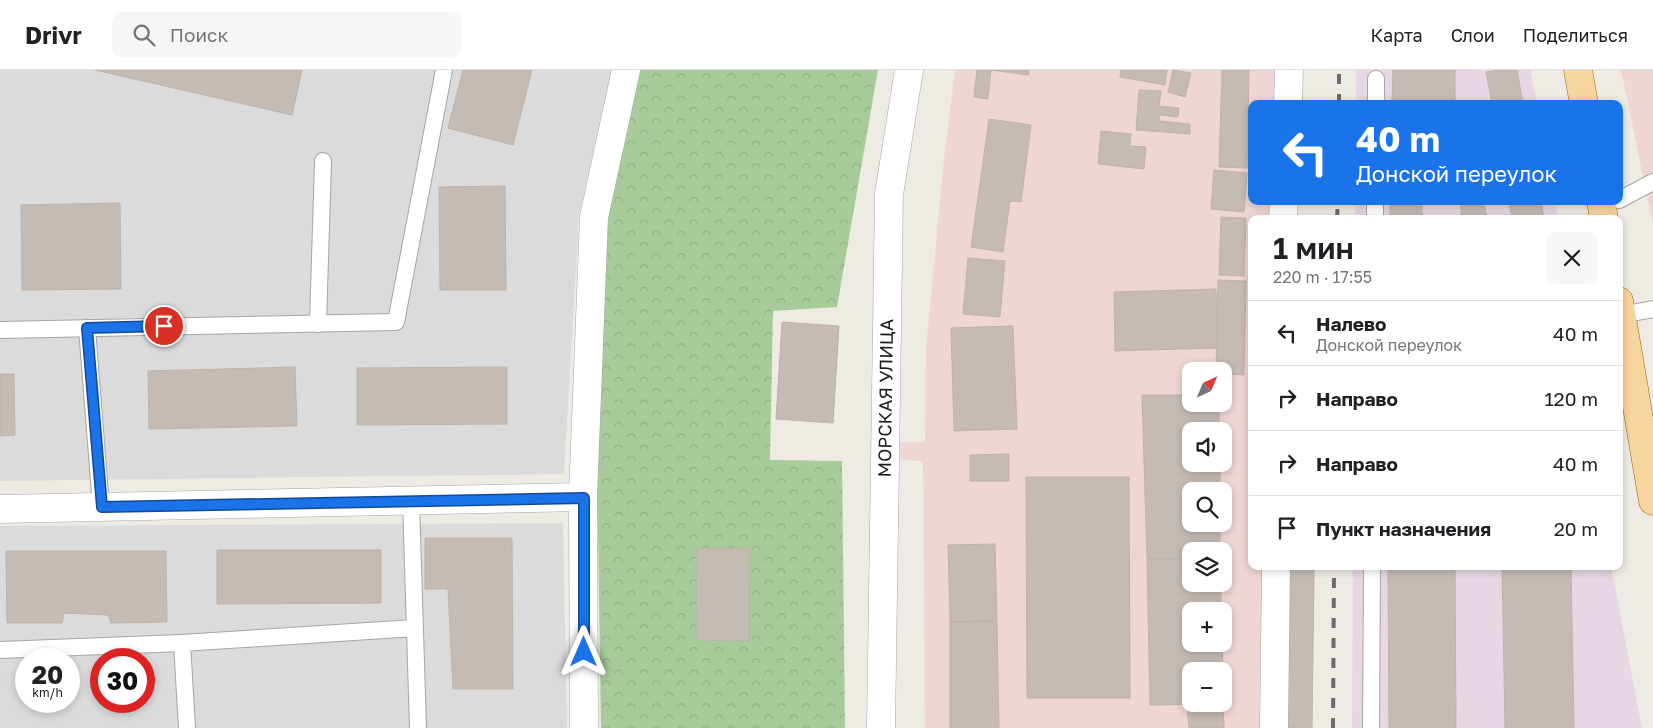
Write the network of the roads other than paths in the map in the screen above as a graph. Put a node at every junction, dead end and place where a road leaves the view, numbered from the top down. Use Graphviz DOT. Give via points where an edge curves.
graph roads {
  1 [pos="444,70"];
  2 [pos="626,70"];
  3 [pos="909,70"];
  4 [pos="1289,70"];
  5 [pos="1578,70"];
  6 [pos="1376,79"];
  7 [pos="1288,100"];
  8 [pos="1376,100"];
  9 [pos="1583,100"];
  10 [pos="323,161"];
  11 [pos="1653,182"];
  12 [pos="1623,198"];
  13 [pos="1623,308"];
  14 [pos="1653,309"];
  15 [pos="1623,322"];
  16 [pos="318,324"];
  17 [pos="87,328"];
  18 [pos="0,330"];
  19 [pos="1648,441"];
  20 [pos="584,498"];
  21 [pos="411,501"];
  22 [pos="1653,501"];
  23 [pos="102,507"];
  24 [pos="0,509"];
  25 [pos="1276,570"];
  26 [pos="1372,570"];
  27 [pos="415,628"];
  28 [pos="182,643"];
  29 [pos="0,650"];
  30 [pos="186,728"];
  31 [pos="418,728"];
  32 [pos="584,728"];
  33 [pos="881,728"];
  34 [pos="1274,728"];
  35 [pos="1371,728"];
  1 -- 16 [label="lane" via="396,322"];
  2 -- 20 [label="street" via="594,217"];
  3 -- 33 [label="street, МОРСКАЯ УЛИЦА" via="889,194"];
  4 -- 7 [label="street"];
  5 -- 9 [label="main road"];
  6 -- 8 [label="lane"];
  10 -- 16 [label="lane"];
  11 -- 12 [label="lane"];
  13 -- 14 [label="lane"];
  15 -- 19 [label="main road"];
  16 -- 17 [label="lane"];
  17 -- 18 [label="lane"];
  17 -- 23 [label="lane"];
  19 -- 22 [label="main road"];
  20 -- 21 [label="street"];
  20 -- 32 [label="street"];
  21 -- 23 [label="street"];
  21 -- 27 [label="lane"];
  23 -- 24 [label="street"];
  25 -- 34 [label="street"];
  26 -- 35 [label="lane"];
  27 -- 28 [label="lane"];
  27 -- 31 [label="lane"];
  28 -- 29 [label="lane"];
  28 -- 30 [label="lane"];
}
